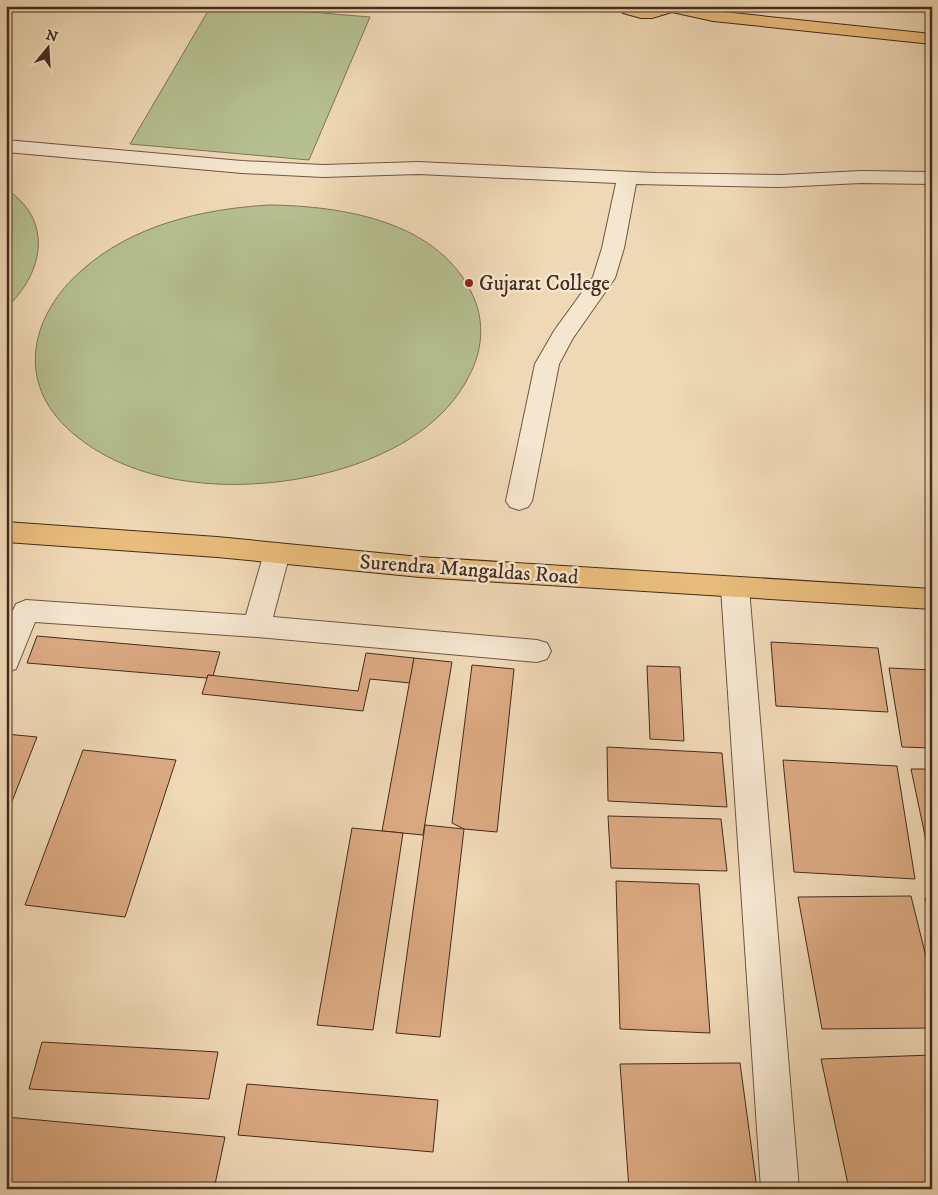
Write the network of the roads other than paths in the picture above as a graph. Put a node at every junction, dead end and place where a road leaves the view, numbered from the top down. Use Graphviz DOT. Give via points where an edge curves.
graph roads {
  1 [pos="624,6"];
  2 [pos="669,6"];
  3 [pos="696,6"];
  4 [pos="932,33"];
  5 [pos="932,39"];
  6 [pos="6,146"];
  7 [pos="628,177"];
  8 [pos="932,178"];
  9 [pos="519,501"];
  10 [pos="6,532"];
  11 [pos="277,553"];
  12 [pos="735,588"];
  13 [pos="932,599"];
  14 [pos="257,626"];
  15 [pos="537,651"];
  16 [pos="6,661"];
  17 [pos="780,1189"];
  1 -- 2 [label="main road" via="646,13 662,11"];
  2 -- 5 [label="main road" via="713,16"];
  3 -- 4 [label="main road"];
  6 -- 7 [label="street" via="242,167 323,171 418,168"];
  7 -- 8 [label="street" via="780,181"];
  7 -- 9 [label="street" via="604,278 562,336 547,364"];
  10 -- 11 [label="main road, Surendra Mangaldas Road"];
  11 -- 12 [label="main road, Surendra Mangaldas Road" via="420,567"];
  11 -- 14 [label="street"];
  12 -- 13 [label="main road, Surendra Mangaldas Road"];
  12 -- 17 [label="street"];
  14 -- 15 [label="street"];
  14 -- 16 [label="street" via="26,611"];
}
